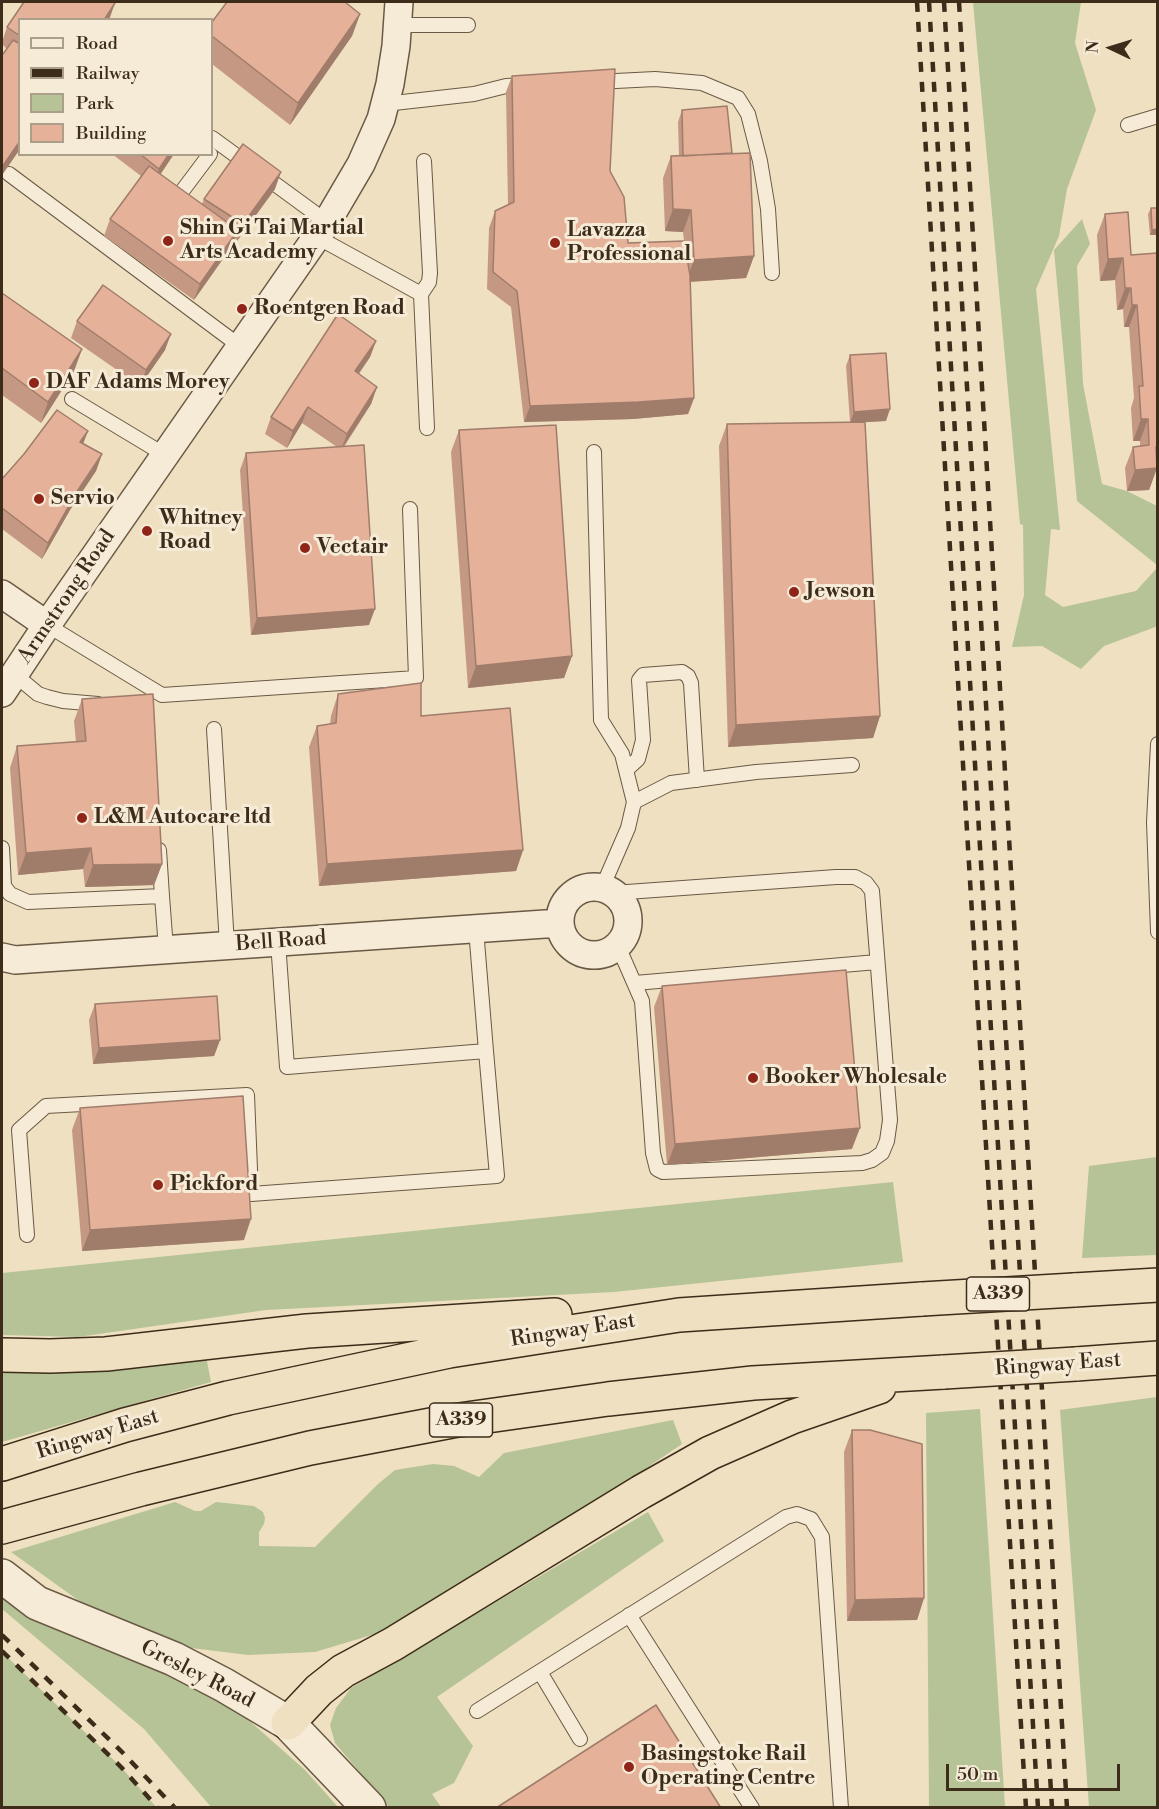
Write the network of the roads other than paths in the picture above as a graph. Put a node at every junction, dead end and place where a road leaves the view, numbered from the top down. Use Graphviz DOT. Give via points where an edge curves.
graph roads {
  1 [pos="398,13"];
  2 [pos="468,25"];
  3 [pos="586,82"];
  4 [pos="541,84"];
  5 [pos="385,104"];
  6 [pos="1158,116"];
  7 [pos="1128,124"];
  8 [pos="213,147"];
  9 [pos="207,156"];
  10 [pos="424,161"];
  11 [pos="9,174"];
  12 [pos="174,202"];
  13 [pos="322,229"];
  14 [pos="772,273"];
  15 [pos="421,294"];
  16 [pos="241,347"];
  17 [pos="72,399"];
  18 [pos="427,428"];
  19 [pos="594,452"];
  20 [pos="165,455"];
  21 [pos="410,509"];
  22 [pos="2,594"];
  23 [pos="47,625"];
  24 [pos="8,684"];
  25 [pos="110,705"];
  26 [pos="214,729"];
  27 [pos="1158,744"];
  28 [pos="852,765"];
  29 [pos="626,770"];
  30 [pos="697,780"];
  31 [pos="634,802"];
  32 [pos="1156,824"];
  33 [pos="158,833"];
  34 [pos="2,848"];
  35 [pos="608,890"];
  36 [pos="162,896"];
  37 [pos="560,923"];
  38 [pos="476,929"];
  39 [pos="1158,932"];
  40 [pos="278,942"];
  41 [pos="227,945"];
  42 [pos="618,946"];
  43 [pos="166,949"];
  44 [pos="2,957"];
  45 [pos="877,962"];
  46 [pos="635,983"];
  47 [pos="486,1051"];
  48 [pos="27,1235"];
  49 [pos="1158,1285"];
  50 [pos="679,1315"];
  51 [pos="2,1355"];
  52 [pos="1158,1358"];
  53 [pos="933,1373"];
  54 [pos="2,1464"];
  55 [pos="6,1525"];
  56 [pos="2,1576"];
  57 [pos="629,1615"];
  58 [pos="540,1672"];
  59 [pos="477,1711"];
  60 [pos="288,1724"];
  61 [pos="580,1739"];
  62 [pos="369,1808"];
  63 [pos="752,1808"];
  64 [pos="841,1808"];
  1 -- 2 [label="lane"];
  1 -- 5 [label="street, Armstrong Road"];
  3 -- 14 [label="lane" via="656,79 702,83 738,98 748,114 760,161"];
  4 -- 5 [label="lane"];
  5 -- 13 [label="street, Armstrong Road" via="361,164"];
  6 -- 7 [label="lane"];
  8 -- 13 [label="lane"];
  9 -- 12 [label="lane"];
  10 -- 15 [label="lane" via="430,273"];
  11 -- 16 [label="lane"];
  13 -- 15 [label="lane"];
  13 -- 16 [label="street, Armstrong Road"];
  15 -- 18 [label="lane"];
  16 -- 20 [label="street, Armstrong Road"];
  17 -- 20 [label="lane"];
  19 -- 29 [label="lane" via="601,720 622,754"];
  20 -- 23 [label="street, Armstrong Road"];
  21 -- 23 [label="lane" via="416,678 162,695"];
  22 -- 23 [label="street"];
  23 -- 24 [label="street, Armstrong Road"];
  24 -- 25 [label="lane" via="63,701"];
  26 -- 41 [label="lane"];
  27 -- 32 [label="lane"];
  28 -- 30 [label="lane"];
  29 -- 30 [label="lane" via="638,759 643,740 639,680 643,675 682,672 691,683"];
  29 -- 31 [label="lane"];
  30 -- 31 [label="lane" via="671,783"];
  31 -- 35 [label="lane"];
  32 -- 39 [label="lane"];
  33 -- 36 [label="lane"];
  34 -- 36 [label="lane" via="4,886 10,894 28,902"];
  35 -- 37 [label="street" via="584,889 569,899"];
  35 -- 42 [label="street" via="622,901 628,913 627,930"];
  35 -- 45 [label="lane" via="855,877 872,891"];
  36 -- 43 [label="lane"];
  37 -- 38 [label="street, Bell Road"];
  37 -- 42 [label="street" via="569,944 580,952 591,955"];
  38 -- 40 [label="street, Bell Road"];
  38 -- 47 [label="lane"];
  40 -- 41 [label="street, Bell Road"];
  40 -- 47 [label="lane" via="287,1067"];
  41 -- 43 [label="street, Bell Road"];
  42 -- 46 [label="lane"];
  43 -- 44 [label="street, Bell Road"];
  45 -- 46 [label="lane"];
  45 -- 46 [label="lane" via="890,1120 882,1153 862,1163 663,1172 657,1169 642,1001"];
  47 -- 48 [label="lane" via="497,1176 251,1194 247,1095 46,1106 19,1130"];
  49 -- 50 [label="highway, Ringway East / A339, bridge"];
  50 -- 51 [label="highway" via="541,1315 307,1331 106,1354"];
  50 -- 54 [label="highway, Ringway East / A339" via="481,1346 337,1374 124,1425"];
  52 -- 53 [label="highway, Ringway East / A339, bridge"];
  53 -- 55 [label="highway, Ringway East / A339" via="753,1383 452,1421 310,1448"];
  53 -- 60 [label="highway" via="809,1410 710,1453 343,1671"];
  56 -- 60 [label="street, Gresley Road" via="37,1603 174,1659"];
  57 -- 58 [label="lane"];
  57 -- 63 [label="lane"];
  57 -- 64 [label="lane" via="786,1517 797,1514 811,1519 822,1537"];
  58 -- 59 [label="lane"];
  58 -- 61 [label="lane"];
  60 -- 62 [label="street, Gresley Road"];
}
